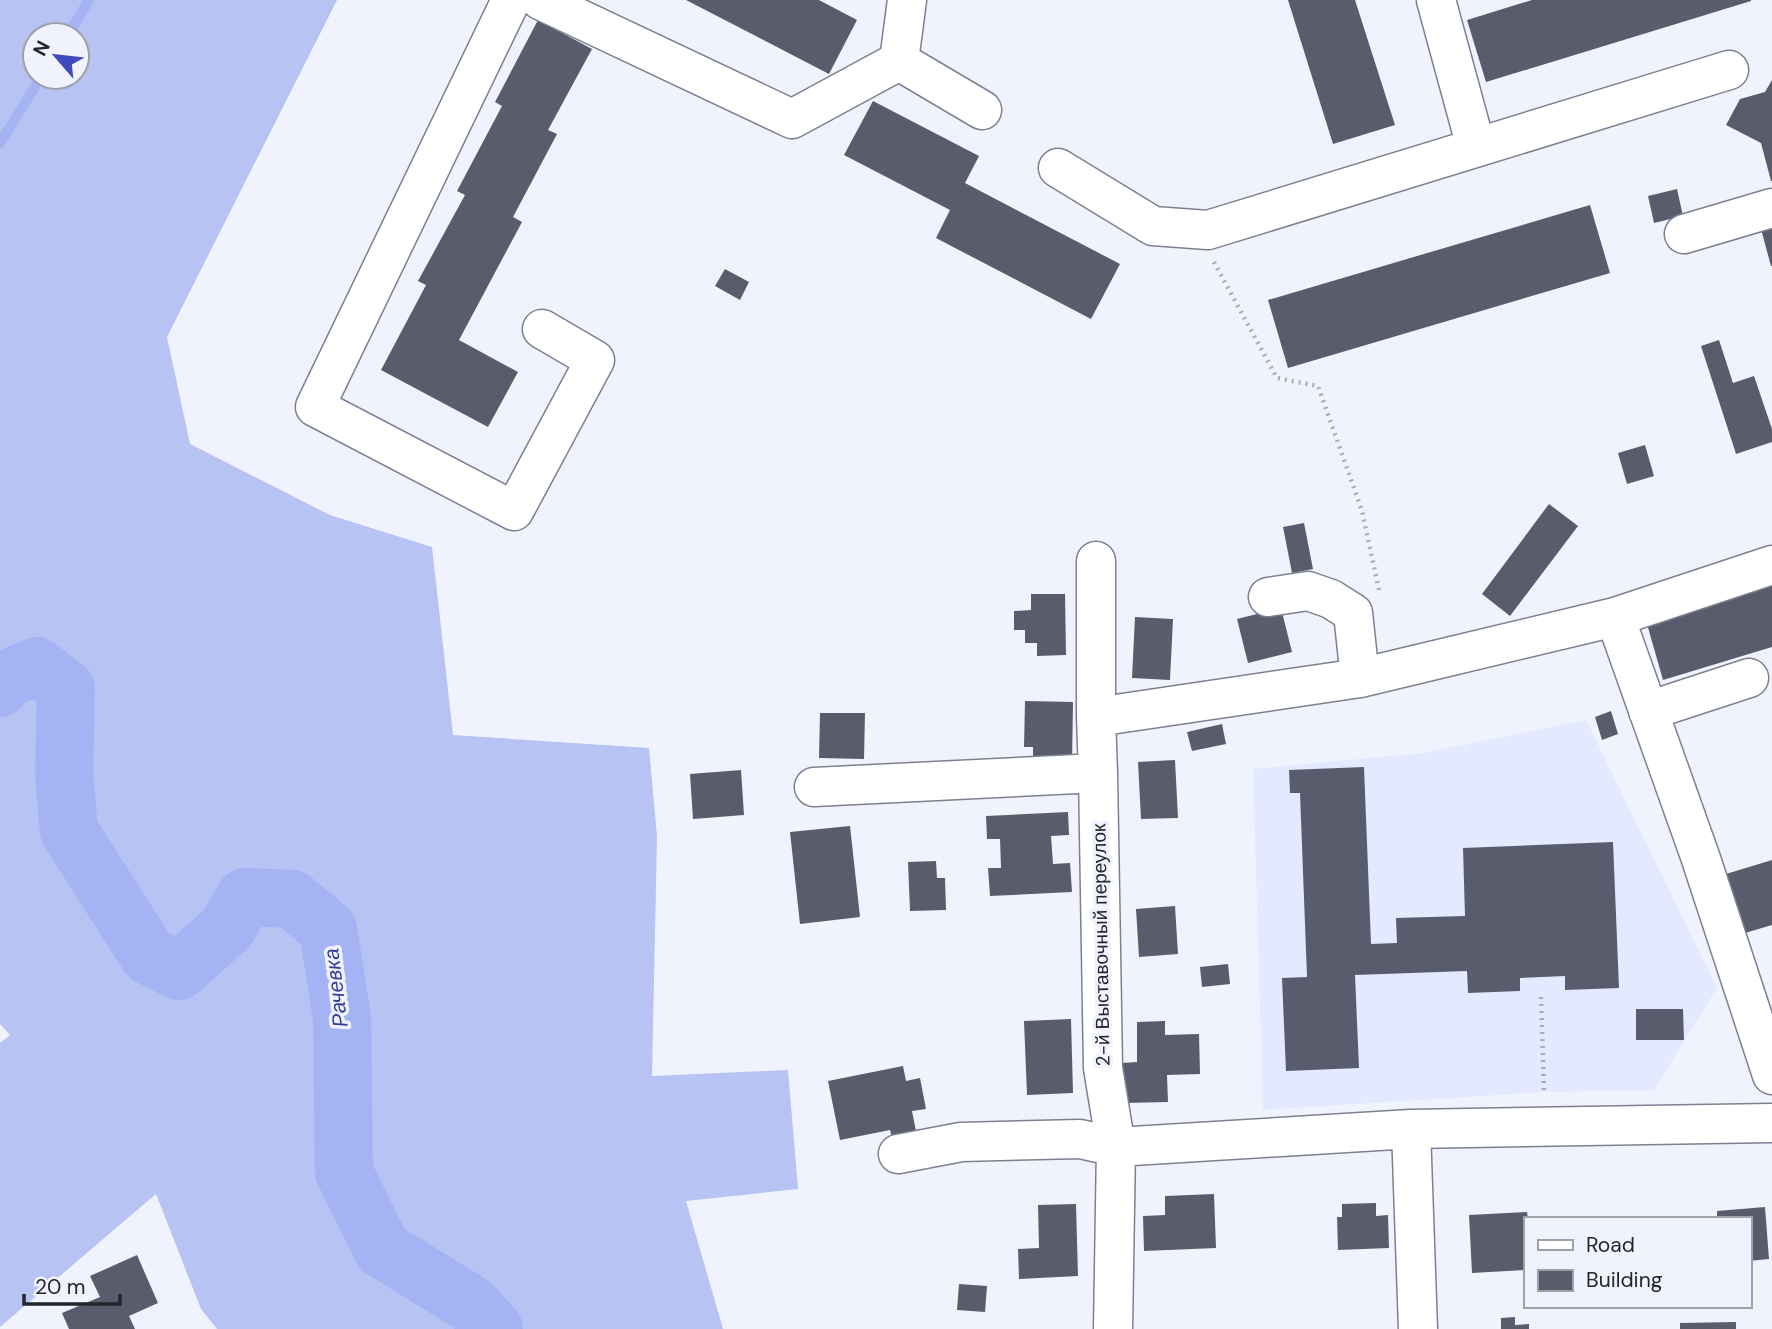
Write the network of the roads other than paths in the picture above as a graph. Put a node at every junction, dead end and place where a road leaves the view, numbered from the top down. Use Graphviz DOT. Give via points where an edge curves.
graph roads {
  1 [pos="511,0"];
  2 [pos="540,0"];
  3 [pos="907,0"];
  4 [pos="1436,0"];
  5 [pos="899,61"];
  6 [pos="1728,70"];
  7 [pos="982,110"];
  8 [pos="1476,147"];
  9 [pos="1058,169"];
  10 [pos="1772,208"];
  11 [pos="1684,234"];
  12 [pos="542,329"];
  13 [pos="1096,561"];
  14 [pos="1772,565"];
  15 [pos="1268,597"];
  16 [pos="1615,617"];
  17 [pos="1360,678"];
  18 [pos="1749,678"];
  19 [pos="1648,711"];
  20 [pos="1096,717"];
  21 [pos="1098,773"];
  22 [pos="814,787"];
  23 [pos="1772,1076"];
  24 [pos="1772,1123"];
  25 [pos="1411,1129"];
  26 [pos="1116,1147"];
  27 [pos="898,1154"];
  28 [pos="1113,1329"];
  29 [pos="1418,1329"];
  1 -- 12 [label="street" via="315,407 514,511 595,360"];
  2 -- 5 [label="street" via="792,119"];
  3 -- 5 [label="street"];
  4 -- 8 [label="street"];
  5 -- 7 [label="street"];
  6 -- 8 [label="street"];
  8 -- 9 [label="street" via="1208,230 1153,226"];
  10 -- 11 [label="street"];
  13 -- 20 [label="street, 2-й Выставочный переулок"];
  14 -- 16 [label="street"];
  15 -- 17 [label="street" via="1308,591 1353,613"];
  16 -- 17 [label="street"];
  16 -- 19 [label="street"];
  17 -- 20 [label="street"];
  18 -- 19 [label="street"];
  19 -- 23 [label="street"];
  20 -- 21 [label="street, 2-й Выставочный переулок"];
  21 -- 22 [label="street"];
  21 -- 26 [label="street, 2-й Выставочный переулок" via="1103,1068"];
  24 -- 25 [label="street"];
  25 -- 26 [label="street"];
  25 -- 29 [label="street"];
  26 -- 27 [label="street" via="1080,1139 961,1142"];
  26 -- 28 [label="street, 2-й Выставочный переулок"];
}
